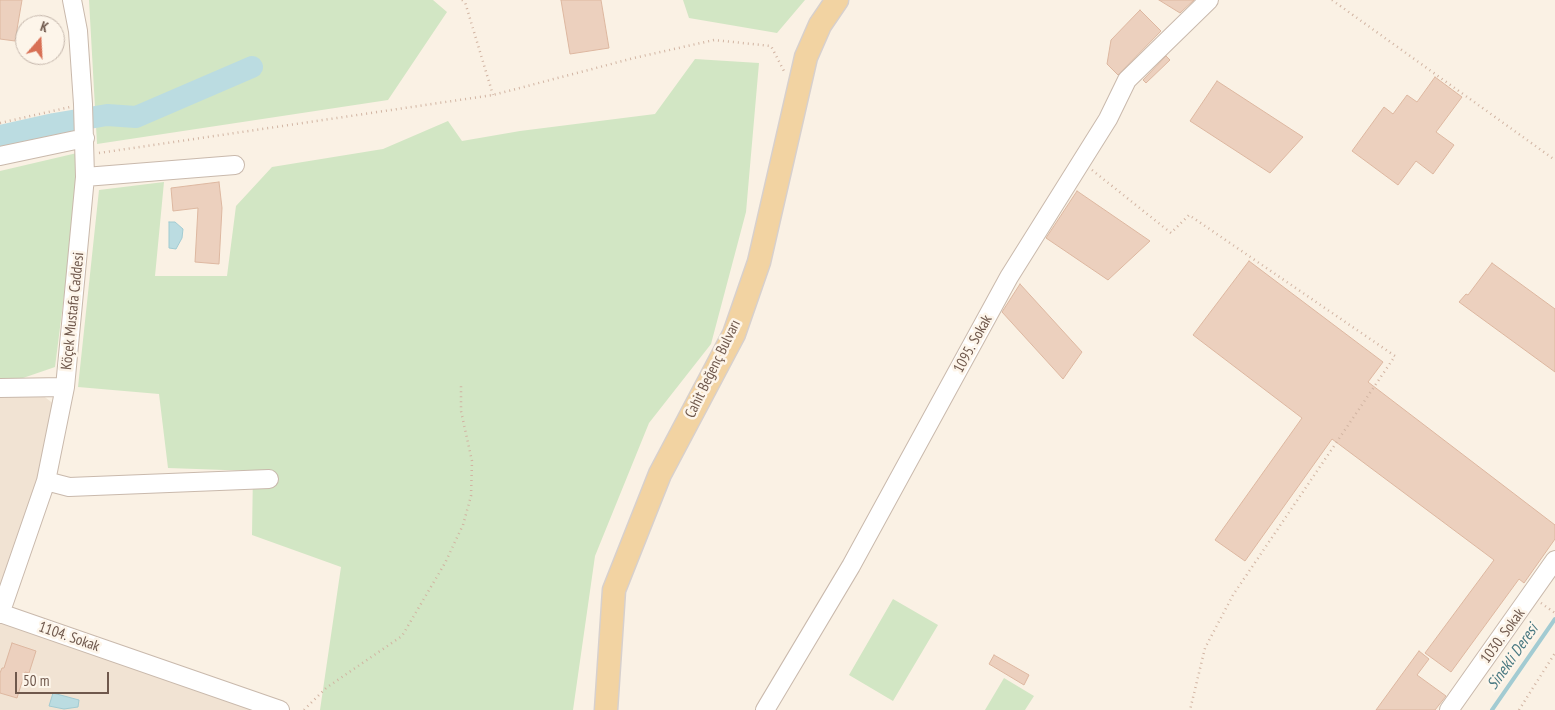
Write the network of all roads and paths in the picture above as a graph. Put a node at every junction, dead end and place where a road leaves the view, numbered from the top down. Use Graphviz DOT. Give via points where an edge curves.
graph roads {
  1 [pos="72,0"];
  2 [pos="462,0"];
  3 [pos="837,0"];
  4 [pos="1209,0"];
  5 [pos="1332,0"];
  6 [pos="493,95"];
  7 [pos="796,95"];
  8 [pos="83,104"];
  9 [pos="0,123"];
  10 [pos="85,138"];
  11 [pos="0,156"];
  12 [pos="85,156"];
  13 [pos="1080,160"];
  14 [pos="1555,160"];
  15 [pos="235,165"];
  16 [pos="85,177"];
  17 [pos="461,386"];
  18 [pos="65,387"];
  19 [pos="0,388"];
  20 [pos="269,479"];
  21 [pos="46,481"];
  22 [pos="1555,560"];
  23 [pos="0,613"];
  24 [pos="1555,653"];
  25 [pos="280,710"];
  26 [pos="304,710"];
  27 [pos="606,710"];
  28 [pos="765,710"];
  29 [pos="1190,710"];
  30 [pos="1450,710"];
  31 [pos="1518,710"];
  1 -- 8 [label="street, Köçek Mustafa Caddesi"];
  2 -- 6 [label="path" via="466,2"];
  3 -- 7 [label="main road, Cahit Beğenç Bulvarı" via="820,25 806,57"];
  4 -- 13 [label="street, 1095. Sokak" via="1127,80 1108,119"];
  5 -- 14 [label="path"];
  6 -- 7 [label="path" via="714,40 771,46"];
  6 -- 12 [label="path"];
  7 -- 27 [label="main road, Cahit Beğenç Bulvarı" via="759,262 734,334 660,474 614,590"];
  8 -- 9 [label="path"];
  8 -- 10 [label="street, Köçek Mustafa Caddesi"];
  10 -- 11 [label="street"];
  10 -- 12 [label="street, Köçek Mustafa Caddesi"];
  12 -- 16 [label="street, Köçek Mustafa Caddesi"];
  13 -- 28 [label="street, 1095. Sokak" via="1010,277 851,566"];
  13 -- 29 [label="path" via="1171,234 1189,215 1395,356 1233,595 1205,648"];
  15 -- 16 [label="street"];
  16 -- 18 [label="street, Köçek Mustafa Caddesi"];
  17 -- 26 [label="path" via="461,411 472,461 471,496 463,525 445,563 402,636 326,688"];
  18 -- 19 [label="street"];
  18 -- 21 [label="street, Köçek Mustafa Caddesi"];
  20 -- 21 [label="street" via="69,487"];
  21 -- 23 [label="street, Köçek Mustafa Caddesi"];
  22 -- 30 [label="street, 1030. Sokak"];
  23 -- 25 [label="street, 1104. Sokak"];
  24 -- 31 [label="path"];
}
